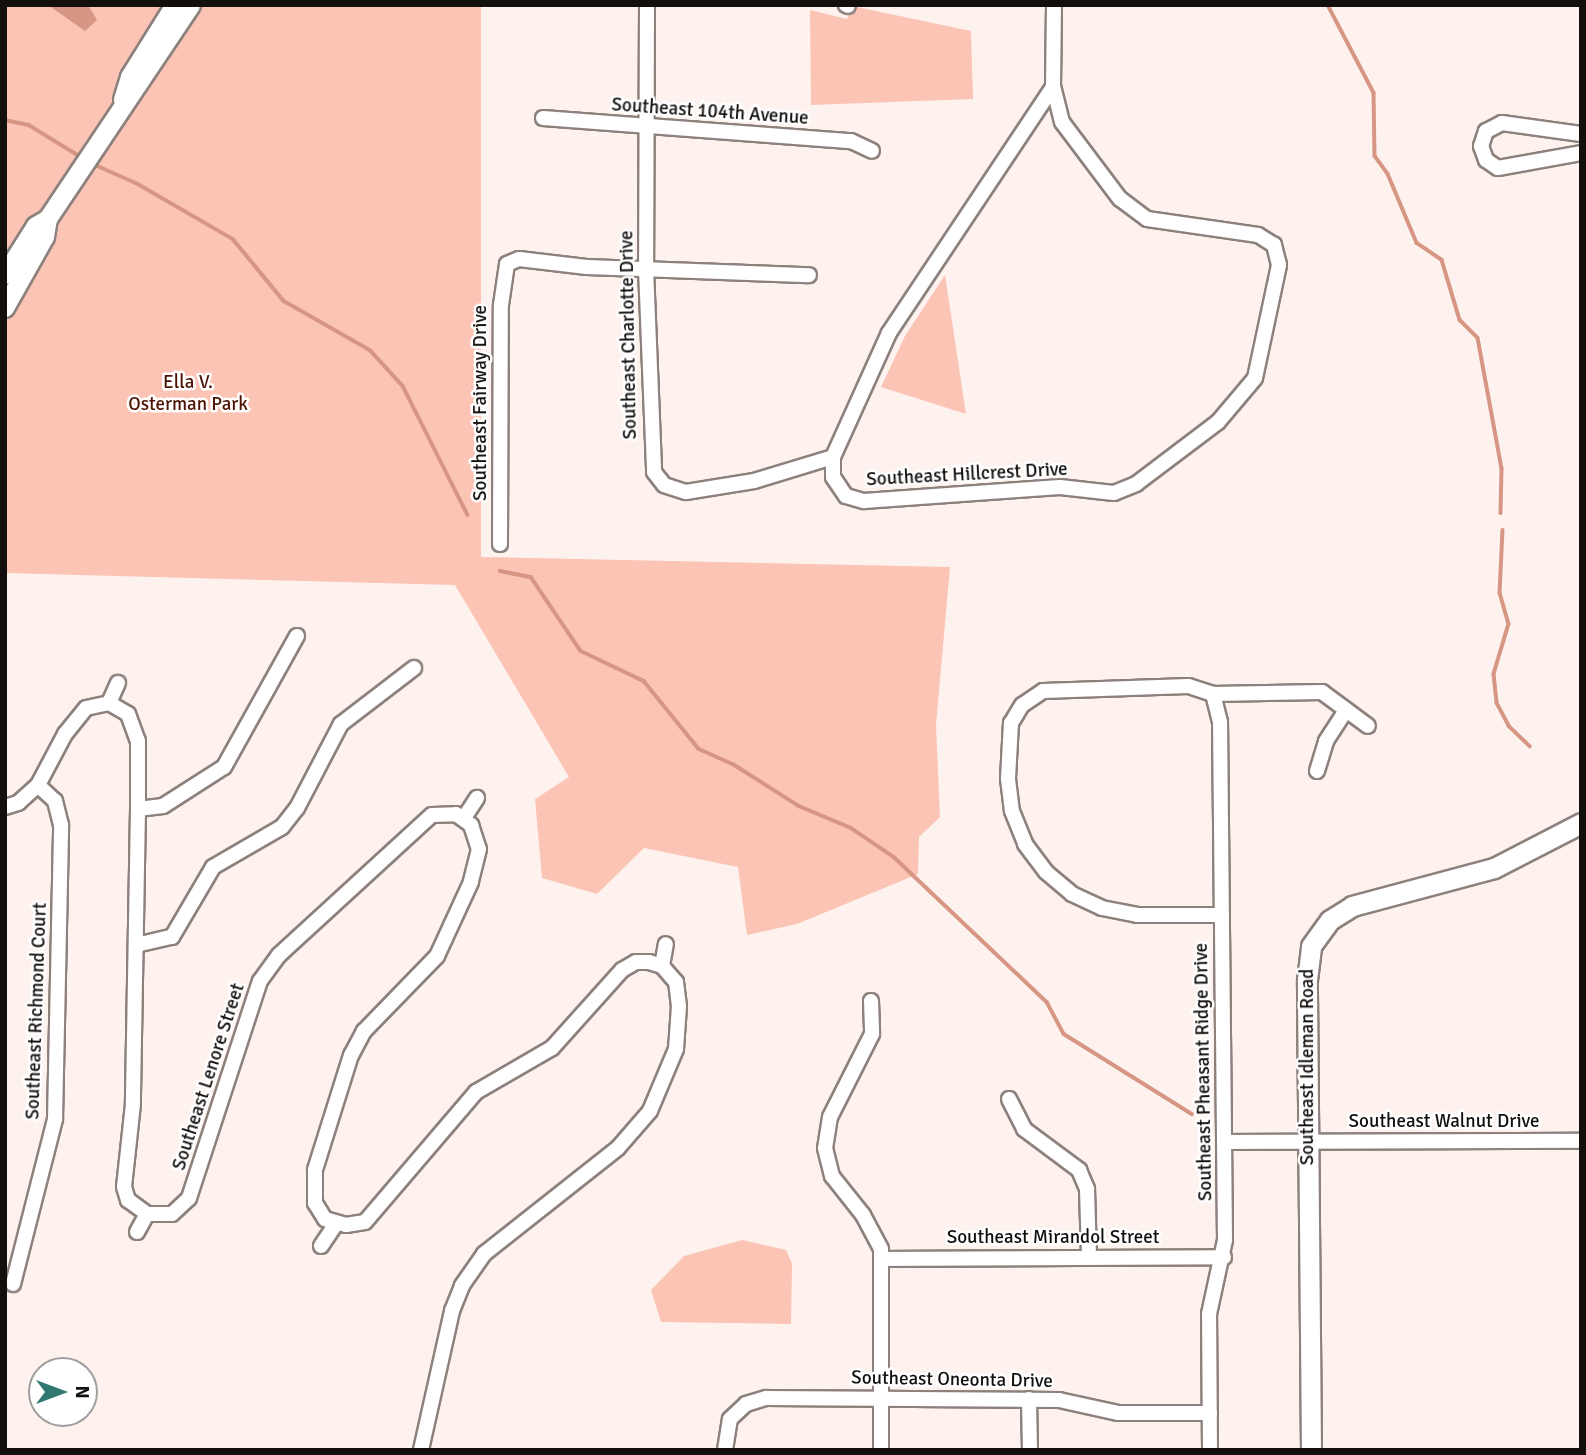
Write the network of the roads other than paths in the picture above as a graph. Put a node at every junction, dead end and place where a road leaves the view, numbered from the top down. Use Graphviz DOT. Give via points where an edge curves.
graph roads {
  1 [pos="175,5"];
  2 [pos="191,5"];
  3 [pos="647,5"];
  4 [pos="1054,5"];
  5 [pos="1053,87"];
  6 [pos="123,100"];
  7 [pos="543,118"];
  8 [pos="648,126"];
  9 [pos="1581,134"];
  10 [pos="872,151"];
  11 [pos="1581,153"];
  12 [pos="48,219"];
  13 [pos="646,269"];
  14 [pos="5,275"];
  15 [pos="809,275"];
  16 [pos="5,308"];
  17 [pos="833,457"];
  18 [pos="499,544"];
  19 [pos="297,636"];
  20 [pos="414,668"];
  21 [pos="118,683"];
  22 [pos="1213,694"];
  23 [pos="109,703"];
  24 [pos="1346,710"];
  25 [pos="1368,726"];
  26 [pos="1317,771"];
  27 [pos="38,785"];
  28 [pos="477,798"];
  29 [pos="5,807"];
  30 [pos="138,809"];
  31 [pos="464,818"];
  32 [pos="1581,823"];
  33 [pos="1222,915"];
  34 [pos="666,944"];
  35 [pos="136,946"];
  36 [pos="662,966"];
  37 [pos="871,1001"];
  38 [pos="1009,1099"];
  39 [pos="1581,1141"];
  40 [pos="1224,1142"];
  41 [pos="1308,1142"];
  42 [pos="147,1214"];
  43 [pos="335,1225"];
  44 [pos="137,1232"];
  45 [pos="321,1246"];
  46 [pos="1089,1257"];
  47 [pos="1224,1257"];
  48 [pos="882,1259"];
  49 [pos="13,1284"];
  50 [pos="882,1398"];
  51 [pos="1029,1399"];
  52 [pos="1210,1413"];
  53 [pos="421,1450"];
  54 [pos="725,1450"];
  55 [pos="881,1450"];
  56 [pos="1030,1450"];
  57 [pos="1210,1450"];
  58 [pos="1311,1450"];
  1 -- 6 [label="street" via="130,77"];
  2 -- 6 [label="street" via="141,83"];
  3 -- 8 [label="street, Southeast Charlotte Drive"];
  4 -- 5 [label="street, Southeast Hillcrest Drive"];
  5 -- 17 [label="street" via="889,332"];
  5 -- 17 [label="street, Southeast Hillcrest Drive" via="1062,122 1074,142 1135,213 1166,224 1258,235 1274,245 1279,265 1255,378 1218,422 1136,484 1114,493 1060,487 864,501 840,491 833,477"];
  6 -- 12 [label="street"];
  7 -- 8 [label="street, Southeast 104th Avenue"];
  8 -- 10 [label="street, Southeast 104th Avenue" via="851,141"];
  8 -- 13 [label="street, Southeast Charlotte Drive"];
  9 -- 11 [label="street" via="1502,123 1486,131 1481,146 1486,160 1498,167"];
  12 -- 14 [label="street" via="36,226"];
  12 -- 16 [label="street" via="46,237"];
  13 -- 15 [label="street"];
  13 -- 17 [label="street, Southeast Charlotte Drive" via="650,460 664,485 702,491"];
  13 -- 18 [label="street, Southeast Fairway Drive" via="519,259 507,264 500,305"];
  19 -- 30 [label="street" via="224,767 163,806"];
  20 -- 35 [label="street" via="341,724 298,808 282,827 212,867 172,937"];
  21 -- 23 [label="street"];
  22 -- 24 [label="street" via="1321,692"];
  22 -- 33 [label="street, Southeast Pheasant Ridge Drive" via="1220,723"];
  22 -- 33 [label="street" via="1188,686 1043,691 1022,705 1011,723 1008,779 1012,811 1026,844 1046,872 1072,894 1102,908 1137,915"];
  23 -- 27 [label="street" via="79,713"];
  23 -- 30 [label="street" via="128,714 137,733"];
  24 -- 25 [label="street"];
  24 -- 26 [label="street" via="1326,741"];
  27 -- 29 [label="street" via="19,803"];
  27 -- 49 [label="street, Southeast Richmond Court" via="55,801 61,825 55,1119"];
  28 -- 31 [label="street"];
  30 -- 35 [label="street"];
  31 -- 42 [label="street, Southeast Lenore Street" via="442,812 432,815 279,955 260,981 189,1198 172,1214"];
  31 -- 43 [label="street" via="479,849 457,920 418,978 365,1031 339,1088 313,1191 318,1213"];
  32 -- 41 [label="main road, Southeast Idleman Road" via="1499,866 1357,904 1320,932 1307,965"];
  33 -- 40 [label="street, Southeast Pheasant Ridge Drive"];
  34 -- 36 [label="street"];
  35 -- 42 [label="street" via="133,1104 124,1188 128,1200"];
  36 -- 43 [label="street" via="636,962 622,970 552,1048 476,1092 377,1212 358,1225"];
  36 -- 53 [label="street" via="676,982 680,1006 667,1078 650,1111 618,1148 474,1266 452,1311"];
  37 -- 48 [label="street" via="872,1034 830,1117 825,1148 832,1176 875,1231"];
  38 -- 46 [label="street" via="1024,1129 1079,1170 1087,1189"];
  39 -- 41 [label="street, Southeast Walnut Drive"];
  40 -- 41 [label="street, Southeast Walnut Drive"];
  40 -- 47 [label="street, Southeast Pheasant Ridge Drive"];
  41 -- 58 [label="main road, Southeast Idleman Road"];
  42 -- 44 [label="street"];
  43 -- 45 [label="street"];
  46 -- 47 [label="street, Southeast Mirandol Street"];
  46 -- 48 [label="street, Southeast Mirandol Street"];
  47 -- 52 [label="street, Southeast Pheasant Ridge Drive" via="1209,1314"];
  48 -- 50 [label="street"];
  50 -- 51 [label="street, Southeast Oneonta Drive"];
  50 -- 54 [label="street, Southeast Oneonta Drive" via="755,1401 730,1419"];
  50 -- 55 [label="street"];
  51 -- 52 [label="street, Southeast Oneonta Drive" via="1076,1402 1118,1413"];
  51 -- 56 [label="street"];
  52 -- 57 [label="street, Southeast Pheasant Ridge Drive"];
}
